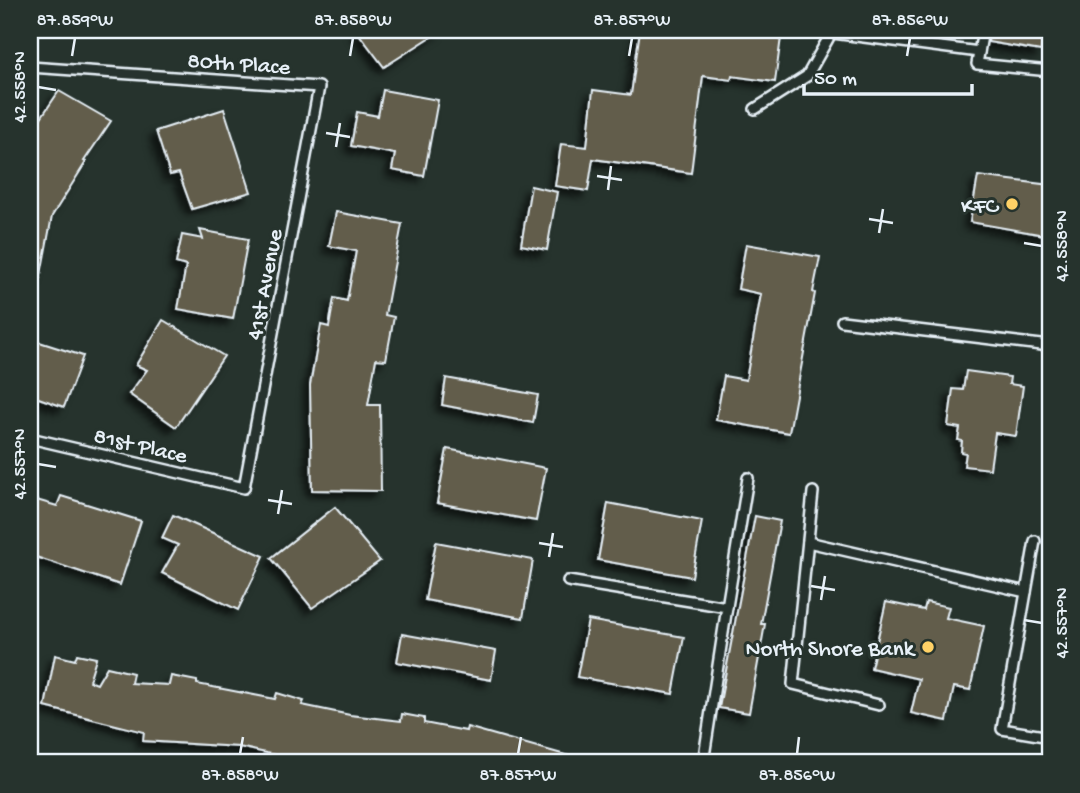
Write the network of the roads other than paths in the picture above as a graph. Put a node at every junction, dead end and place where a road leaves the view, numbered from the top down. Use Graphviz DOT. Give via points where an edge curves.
graph roads {
  1 [pos="983,30"];
  2 [pos="1045,30"];
  3 [pos="833,31"];
  4 [pos="1050,31"];
  5 [pos="979,52"];
  6 [pos="30,67"];
  7 [pos="1050,72"];
  8 [pos="319,87"];
  9 [pos="755,109"];
  10 [pos="842,321"];
  11 [pos="1050,346"];
  12 [pos="30,438"];
  13 [pos="748,478"];
  14 [pos="244,488"];
  15 [pos="813,492"];
  16 [pos="1035,541"];
  17 [pos="808,542"];
  18 [pos="568,581"];
  19 [pos="1026,592"];
  20 [pos="727,607"];
  21 [pos="879,705"];
  22 [pos="1050,737"];
  23 [pos="703,763"];
  1 -- 5 [label="lane"];
  2 -- 4 [label="lane"];
  3 -- 5 [label="lane"];
  3 -- 9 [label="lane" via="807,76"];
  5 -- 7 [label="lane" via="977,64"];
  6 -- 8 [label="lane, 80th Place"];
  8 -- 14 [label="lane, 41st Avenue"];
  10 -- 11 [label="lane"];
  12 -- 14 [label="lane, 81st Place"];
  13 -- 20 [label="lane"];
  15 -- 17 [label="lane"];
  16 -- 19 [label="lane"];
  17 -- 19 [label="lane"];
  17 -- 21 [label="lane" via="793,684"];
  18 -- 20 [label="lane"];
  19 -- 22 [label="lane" via="1002,729"];
  20 -- 23 [label="lane"];
}
